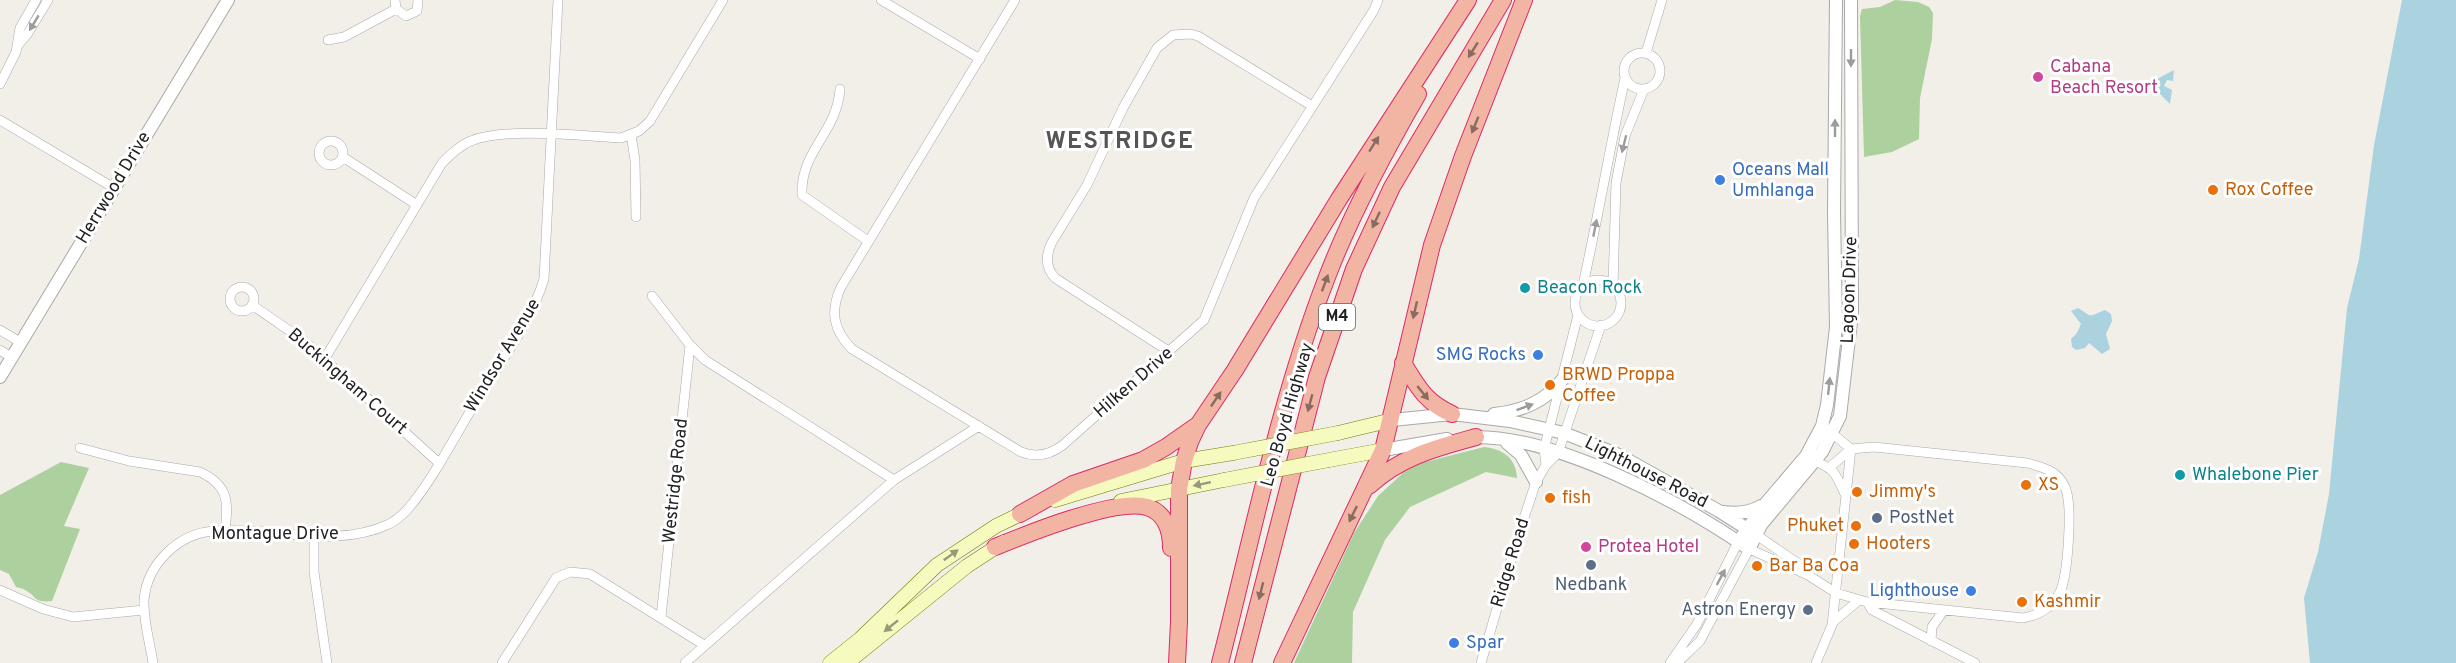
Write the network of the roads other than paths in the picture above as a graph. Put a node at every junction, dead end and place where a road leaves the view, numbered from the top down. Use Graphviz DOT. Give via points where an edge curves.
graph roads {
  1 [pos="36,0"];
  2 [pos="48,0"];
  3 [pos="228,0"];
  4 [pos="418,0"];
  5 [pos="558,0"];
  6 [pos="723,0"];
  7 [pos="881,0"];
  8 [pos="1015,0"];
  9 [pos="1378,0"];
  10 [pos="1468,0"];
  11 [pos="1479,0"];
  12 [pos="1503,0"];
  13 [pos="1524,0"];
  14 [pos="1662,0"];
  15 [pos="1836,0"];
  16 [pos="1851,0"];
  17 [pos="396,5"];
  18 [pos="328,40"];
  19 [pos="18,45"];
  20 [pos="1646,53"];
  21 [pos="980,59"];
  22 [pos="1625,78"];
  23 [pos="0,84"];
  24 [pos="1644,89"];
  25 [pos="840,90"];
  26 [pos="1312,106"];
  27 [pos="0,120"];
  28 [pos="553,135"];
  29 [pos="631,135"];
  30 [pos="343,157"];
  31 [pos="114,188"];
  32 [pos="417,205"];
  33 [pos="1834,212"];
  34 [pos="1852,212"];
  35 [pos="636,217"];
  36 [pos="868,241"];
  37 [pos="1836,276"];
  38 [pos="1851,276"];
  39 [pos="1583,285"];
  40 [pos="1613,286"];
  41 [pos="652,296"];
  42 [pos="252,305"];
  43 [pos="1578,315"];
  44 [pos="1600,325"];
  45 [pos="0,330"];
  46 [pos="20,342"];
  47 [pos="690,345"];
  48 [pos="0,350"];
  49 [pos="1170,352"];
  50 [pos="11,357"];
  51 [pos="324,360"];
  52 [pos="1403,363"];
  53 [pos="1831,365"];
  54 [pos="1846,366"];
  55 [pos="0,377"];
  56 [pos="1563,379"];
  57 [pos="1452,414"];
  58 [pos="1478,416"];
  59 [pos="1392,420"];
  60 [pos="1198,425"];
  61 [pos="979,426"];
  62 [pos="1550,429"];
  63 [pos="1828,430"];
  64 [pos="1564,433"];
  65 [pos="1476,437"];
  66 [pos="1500,438"];
  67 [pos="80,448"];
  68 [pos="1544,449"];
  69 [pos="1851,449"];
  70 [pos="1383,450"];
  71 [pos="1558,453"];
  72 [pos="1811,458"];
  73 [pos="1184,461"];
  74 [pos="439,463"];
  75 [pos="1546,465"];
  76 [pos="1830,467"];
  77 [pos="894,480"];
  78 [pos="1536,482"];
  79 [pos="1179,489"];
  80 [pos="1364,491"];
  81 [pos="1845,494"];
  82 [pos="1766,503"];
  83 [pos="1719,511"];
  84 [pos="1020,513"];
  85 [pos="225,531"];
  86 [pos="1751,531"];
  87 [pos="314,537"];
  88 [pos="1744,546"];
  89 [pos="995,547"];
  90 [pos="1808,575"];
  91 [pos="0,590"];
  92 [pos="1836,593"];
  93 [pos="1863,601"];
  94 [pos="144,610"];
  95 [pos="1944,610"];
  96 [pos="661,617"];
  97 [pos="1832,623"];
  98 [pos="1931,641"];
  99 [pos="704,645"];
  100 [pos="153,663"];
  101 [pos="327,663"];
  102 [pos="502,663"];
  103 [pos="685,663"];
  104 [pos="830,663"];
  105 [pos="847,663"];
  106 [pos="1175,663"];
  107 [pos="1220,663"];
  108 [pos="1243,663"];
  109 [pos="1282,663"];
  110 [pos="1481,663"];
  111 [pos="1670,663"];
  112 [pos="1677,663"];
  113 [pos="1816,663"];
  114 [pos="1975,663"];
  1 -- 19 [label="street" via="20,28"];
  2 -- 19 [label="street, one-way"];
  3 -- 31 [label="street, Herrwood Drive"];
  4 -- 17 [label="street" via="417,11 410,16 402,15"];
  5 -- 28 [label="street, Windsor Avenue"];
  6 -- 29 [label="street" via="656,112"];
  7 -- 21 [label="street"];
  8 -- 21 [label="street, Hilken Drive"];
  9 -- 26 [label="street, Hilken Drive"];
  60 -- 10 [label="highway, one-way"];
  107 -- 11 [label="highway, Leo Boyd Highway / M4, one-way" via="1290,390 1327,276 1380,162"];
  12 -- 108 [label="highway, Leo Boyd Highway / M4, one-way" via="1392,187 1354,270 1317,377"];
  13 -- 52 [label="highway, one-way" via="1432,245"];
  14 -- 20 [label="street"];
  33 -- 15 [label="street, Lagoon Drive, one-way"];
  16 -- 34 [label="street, Lagoon Drive, one-way"];
  17 -- 18 [label="street" via="344,37"];
  19 -- 23 [label="street"];
  20 -- 22 [label="street" via="1635,54 1626,62"];
  20 -- 24 [label="street" via="1656,58 1660,69 1658,80"];
  21 -- 36 [label="street, Hilken Drive"];
  22 -- 24 [label="street" via="1633,87"];
  39 -- 22 [label="street, one-way"];
  24 -- 40 [label="street, one-way" via="1625,136 1616,183"];
  25 -- 36 [label="street" via="835,117 804,170 802,195"];
  26 -- 49 [label="street, Hilken Drive" via="1254,198 1208,314"];
  26 -- 49 [label="street" via="1190,34 1173,35 1157,48 1122,108 1087,184 1052,242 1048,267 1055,278"];
  27 -- 31 [label="street"];
  28 -- 29 [label="street"];
  28 -- 32 [label="street" via="496,135 471,141 442,163"];
  28 -- 74 [label="street, Windsor Avenue" via="540,294"];
  29 -- 35 [label="street"];
  30 -- 32 [label="street"];
  31 -- 46 [label="street, Herrwood Drive"];
  32 -- 51 [label="street"];
  33 -- 34 [label="street"];
  33 -- 37 [label="street, Lagoon Drive"];
  34 -- 38 [label="street, Lagoon Drive"];
  36 -- 61 [label="street, Hilken Drive" via="836,298 834,318 842,339 852,349"];
  37 -- 38 [label="street"];
  37 -- 53 [label="street, Lagoon Drive"];
  38 -- 54 [label="street, Lagoon Drive" via="1852,313"];
  39 -- 40 [label="street" via="1601,280"];
  39 -- 43 [label="street" via="1575,302"];
  40 -- 44 [label="street" via="1620,297 1619,309 1612,320"];
  41 -- 47 [label="street"];
  42 -- 51 [label="street, Buckingham Court" via="303,340"];
  43 -- 44 [label="street" via="1588,323"];
  43 -- 56 [label="street"];
  44 -- 64 [label="street"];
  45 -- 46 [label="street"];
  46 -- 50 [label="street, Herrwood Drive"];
  47 -- 77 [label="street" via="726,374"];
  47 -- 96 [label="street, Westridge Road"];
  48 -- 50 [label="street"];
  49 -- 61 [label="street, Hilken Drive" via="1054,452 1028,455"];
  50 -- 55 [label="street, Herrwood Drive"];
  51 -- 74 [label="street, Buckingham Court"];
  52 -- 57 [label="highway, one-way" via="1427,399"];
  52 -- 59 [label="highway"];
  53 -- 54 [label="street"];
  63 -- 53 [label="street, Lagoon Drive, one-way"];
  54 -- 63 [label="street, Lagoon Drive" via="1840,416"];
  58 -- 56 [label="street, one-way" via="1527,408"];
  56 -- 62 [label="street"];
  57 -- 58 [label="street, Lighthouse Road"];
  57 -- 59 [label="street, Lighthouse Road"];
  58 -- 62 [label="street, Lighthouse Road"];
  59 -- 70 [label="highway"];
  59 -- 73 [label="main road, bridge"];
  60 -- 73 [label="highway"];
  60 -- 84 [label="highway" via="1143,460 1073,484"];
  61 -- 77 [label="street"];
  62 -- 64 [label="street, Lighthouse Road"];
  62 -- 68 [label="street"];
  63 -- 69 [label="street"];
  63 -- 72 [label="street, Lagoon Drive"];
  64 -- 71 [label="street"];
  64 -- 83 [label="street, Lighthouse Road" via="1619,455"];
  65 -- 66 [label="street, Lighthouse Road"];
  65 -- 70 [label="street, Lighthouse Road"];
  65 -- 80 [label="highway" via="1406,459"];
  66 -- 68 [label="street, Lighthouse Road"];
  66 -- 78 [label="street" via="1521,455"];
  67 -- 85 [label="street" via="208,476 226,495"];
  68 -- 71 [label="street, Lighthouse Road"];
  68 -- 75 [label="street"];
  69 -- 76 [label="street"];
  69 -- 81 [label="street"];
  69 -- 95 [label="street" via="1874,447 2027,463 2051,470 2065,485 2069,512 2067,547 2060,592 2049,606 2024,618"];
  70 -- 79 [label="main road, one-way, bridge"];
  70 -- 80 [label="highway"];
  71 -- 75 [label="street, Ridge Road"];
  71 -- 88 [label="street, Lighthouse Road" via="1650,491"];
  72 -- 76 [label="street"];
  72 -- 82 [label="street, Lagoon Drive"];
  72 -- 86 [label="street, Lagoon Drive"];
  73 -- 79 [label="highway"];
  73 -- 84 [label="main road"];
  74 -- 87 [label="street, Montague Drive" via="408,509 390,524 350,534"];
  75 -- 78 [label="street, Ridge Road"];
  76 -- 81 [label="street"];
  77 -- 99 [label="street"];
  78 -- 110 [label="street, Ridge Road"];
  79 -- 89 [label="main road" via="1073,513"];
  79 -- 106 [label="highway" via="1179,622"];
  80 -- 109 [label="highway, one-way"];
  81 -- 92 [label="street"];
  82 -- 83 [label="street" via="1749,512"];
  82 -- 86 [label="street, Lagoon Drive"];
  83 -- 86 [label="street, Lighthouse Road"];
  104 -- 84 [label="main road, one-way" via="937,565"];
  85 -- 87 [label="street, Montague Drive"];
  85 -- 94 [label="street, Montague Drive" via="182,541 165,555 151,575"];
  86 -- 88 [label="street, Lagoon Drive"];
  86 -- 90 [label="street, Lighthouse Road" via="1803,567"];
  87 -- 101 [label="street" via="314,572"];
  88 -- 90 [label="street, Lighthouse Road"];
  111 -- 88 [label="street, one-way"];
  88 -- 112 [label="street" via="1700,641"];
  89 -- 105 [label="main road, one-way"];
  89 -- 106 [label="highway" via="1067,520 1133,506 1153,510 1166,523 1171,537"];
  90 -- 92 [label="street, Lighthouse Road"];
  91 -- 94 [label="street" via="73,617"];
  92 -- 93 [label="street, Lighthouse Road"];
  92 -- 97 [label="street"];
  93 -- 95 [label="street"];
  93 -- 97 [label="street"];
  93 -- 98 [label="street" via="1872,610"];
  94 -- 100 [label="street, Montague Drive"];
  95 -- 98 [label="street" via="1932,627"];
  96 -- 99 [label="street"];
  96 -- 102 [label="street" via="590,574 564,574 553,582"];
  97 -- 113 [label="street"];
  98 -- 114 [label="street"];
  99 -- 103 [label="street"];
}
